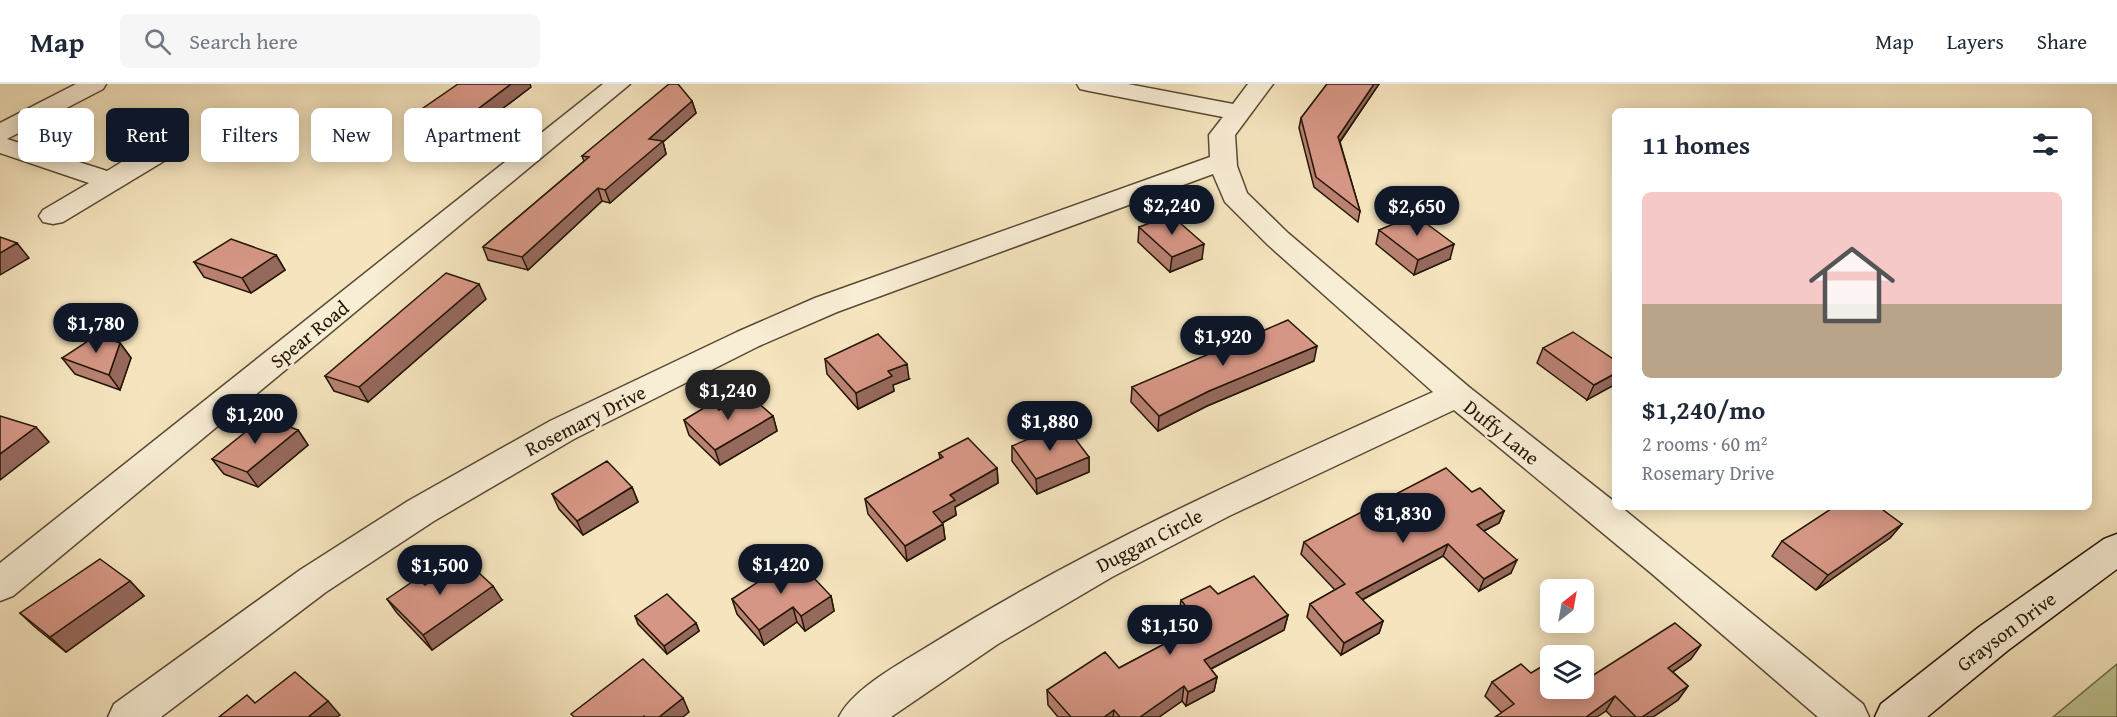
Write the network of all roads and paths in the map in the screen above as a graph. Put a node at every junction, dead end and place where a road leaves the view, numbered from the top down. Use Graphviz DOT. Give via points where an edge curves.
graph roads {
  1 [pos="94,84"];
  2 [pos="618,84"];
  3 [pos="1089,84"];
  4 [pos="1261,84"];
  5 [pos="1238,112"];
  6 [pos="0,133"];
  7 [pos="0,145"];
  8 [pos="1223,161"];
  9 [pos="142,162"];
  10 [pos="104,184"];
  11 [pos="54,216"];
  12 [pos="1457,395"];
  13 [pos="2117,549"];
  14 [pos="0,585"];
  15 [pos="129,717"];
  16 [pos="860,717"];
  17 [pos="1848,717"];
  18 [pos="1896,717"];
  1 -- 6 [label="street"];
  2 -- 14 [label="street, Spear Road"];
  3 -- 5 [label="street"];
  4 -- 5 [label="street"];
  5 -- 8 [label="street, Duffy Lane" via="1222,135"];
  7 -- 10 [label="street" via="103,178"];
  8 -- 12 [label="street, Duffy Lane" via="1235,196 1278,239"];
  8 -- 15 [label="street, Rosemary Drive" via="826,304 562,430 421,511 313,581"];
  9 -- 10 [label="street"];
  10 -- 11 [label="street"];
  12 -- 16 [label="street, Duggan Circle" via="1186,520 1089,571 956,650"];
  12 -- 17 [label="street, Duffy Lane"];
  13 -- 18 [label="street, Grayson Drive" via="1993,639"];
}
